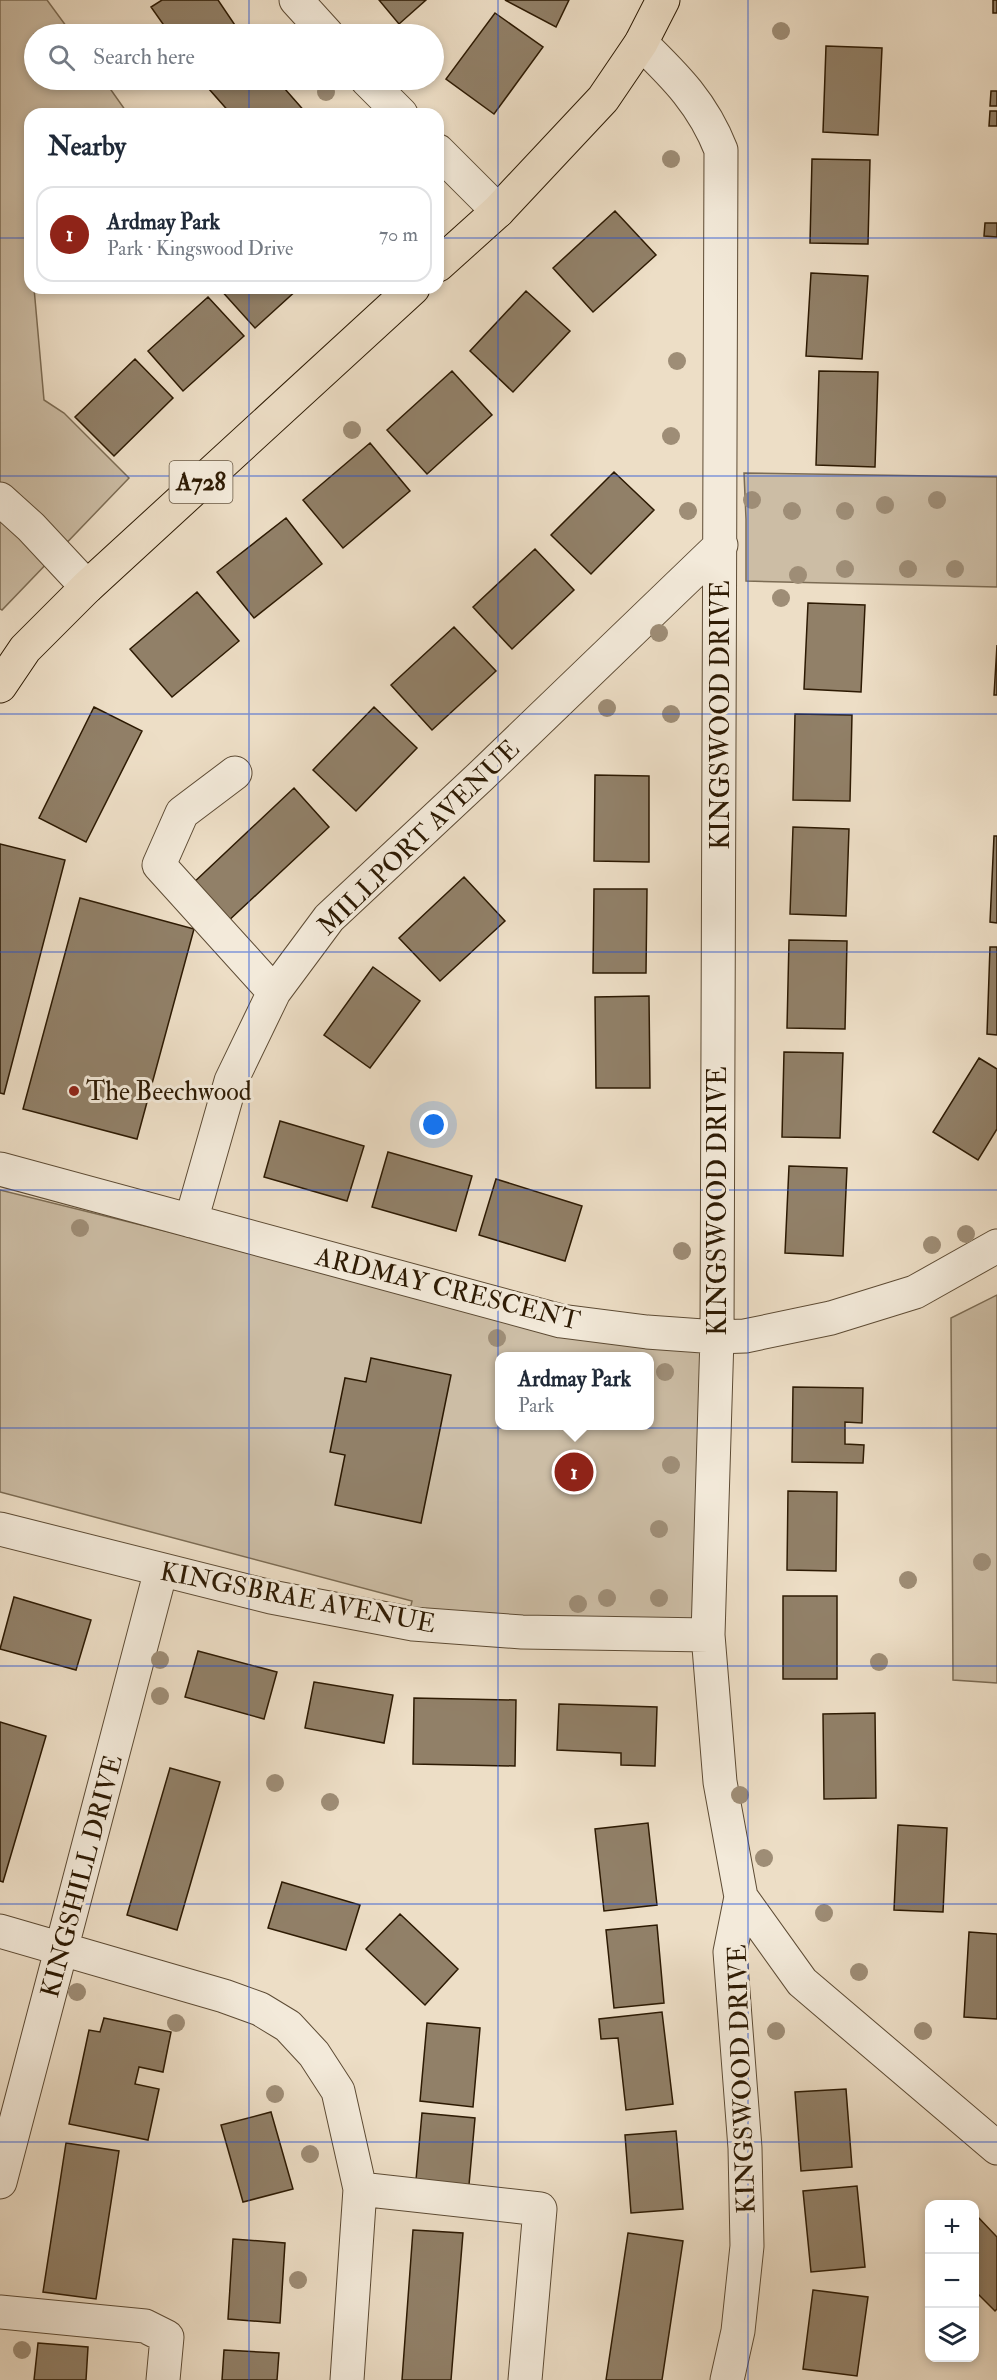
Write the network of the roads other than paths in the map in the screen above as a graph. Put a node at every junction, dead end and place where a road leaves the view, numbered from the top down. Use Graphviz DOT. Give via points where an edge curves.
graph roads {
  1 [pos="297,0"];
  2 [pos="663,0"];
  3 [pos="318,24"];
  4 [pos="641,43"];
  5 [pos="378,90"];
  6 [pos="395,108"];
  7 [pos="444,157"];
  8 [pos="498,211"];
  9 [pos="444,260"];
  10 [pos="406,294"];
  11 [pos="0,499"];
  12 [pos="721,545"];
  13 [pos="87,587"];
  14 [pos="0,686"];
  15 [pos="235,772"];
  16 [pos="274,992"];
  17 [pos="0,1169"];
  18 [pos="191,1221"];
  19 [pos="997,1246"];
  20 [pos="717,1337"];
  21 [pos="0,1528"];
  22 [pos="161,1570"];
  23 [pos="708,1635"];
  24 [pos="741,1898"];
  25 [pos="0,1931"];
  26 [pos="63,1949"];
  27 [pos="997,2148"];
  28 [pos="0,2182"];
  29 [pos="360,2189"];
  30 [pos="0,2312"];
  31 [pos="163,2380"];
  32 [pos="346,2380"];
  33 [pos="525,2380"];
  34 [pos="727,2380"];
  1 -- 3 [label="street"];
  2 -- 4 [label="main road"];
  4 -- 8 [label="main road" via="603,99"];
  4 -- 12 [label="street, KINGSWOOD DRIVE" via="697,102 721,150"];
  5 -- 6 [label="street"];
  7 -- 8 [label="street"];
  8 -- 9 [label="main road"];
  10 -- 13 [label="main road, A728"];
  11 -- 13 [label="street"];
  12 -- 16 [label="street, MILLPORT AVENUE" via="329,918"];
  12 -- 20 [label="street, KINGSWOOD DRIVE"];
  13 -- 14 [label="main road, A728" via="25,649"];
  15 -- 16 [label="street" via="182,813 159,865"];
  16 -- 18 [label="street, MILLPORT AVENUE" via="231,1081"];
  17 -- 18 [label="street, ARDMAY CRESCENT"];
  18 -- 20 [label="street, ARDMAY CRESCENT" via="561,1321"];
  19 -- 20 [label="street, ARDMAY CRESCENT" via="915,1292 831,1318 745,1336"];
  20 -- 23 [label="street, KINGSWOOD DRIVE"];
  21 -- 22 [label="street, KINGSBRAE AVENUE"];
  22 -- 23 [label="street, KINGSBRAE AVENUE" via="271,1597 413,1624 522,1632"];
  22 -- 26 [label="street, KINGSHILL DRIVE"];
  23 -- 24 [label="street, KINGSWOOD DRIVE" via="720,1782"];
  24 -- 27 [label="street" via="802,1982"];
  24 -- 34 [label="street, KINGSWOOD DRIVE" via="730,1952 745,2148 747,2246 738,2331"];
  25 -- 26 [label="street"];
  26 -- 28 [label="street, KINGSHILL DRIVE"];
  26 -- 29 [label="street" via="224,1996 260,2009 288,2026 314,2054 338,2091"];
  29 -- 32 [label="street"];
  29 -- 33 [label="street" via="540,2208"];
  30 -- 31 [label="street" via="144,2326 166,2337"];
}
